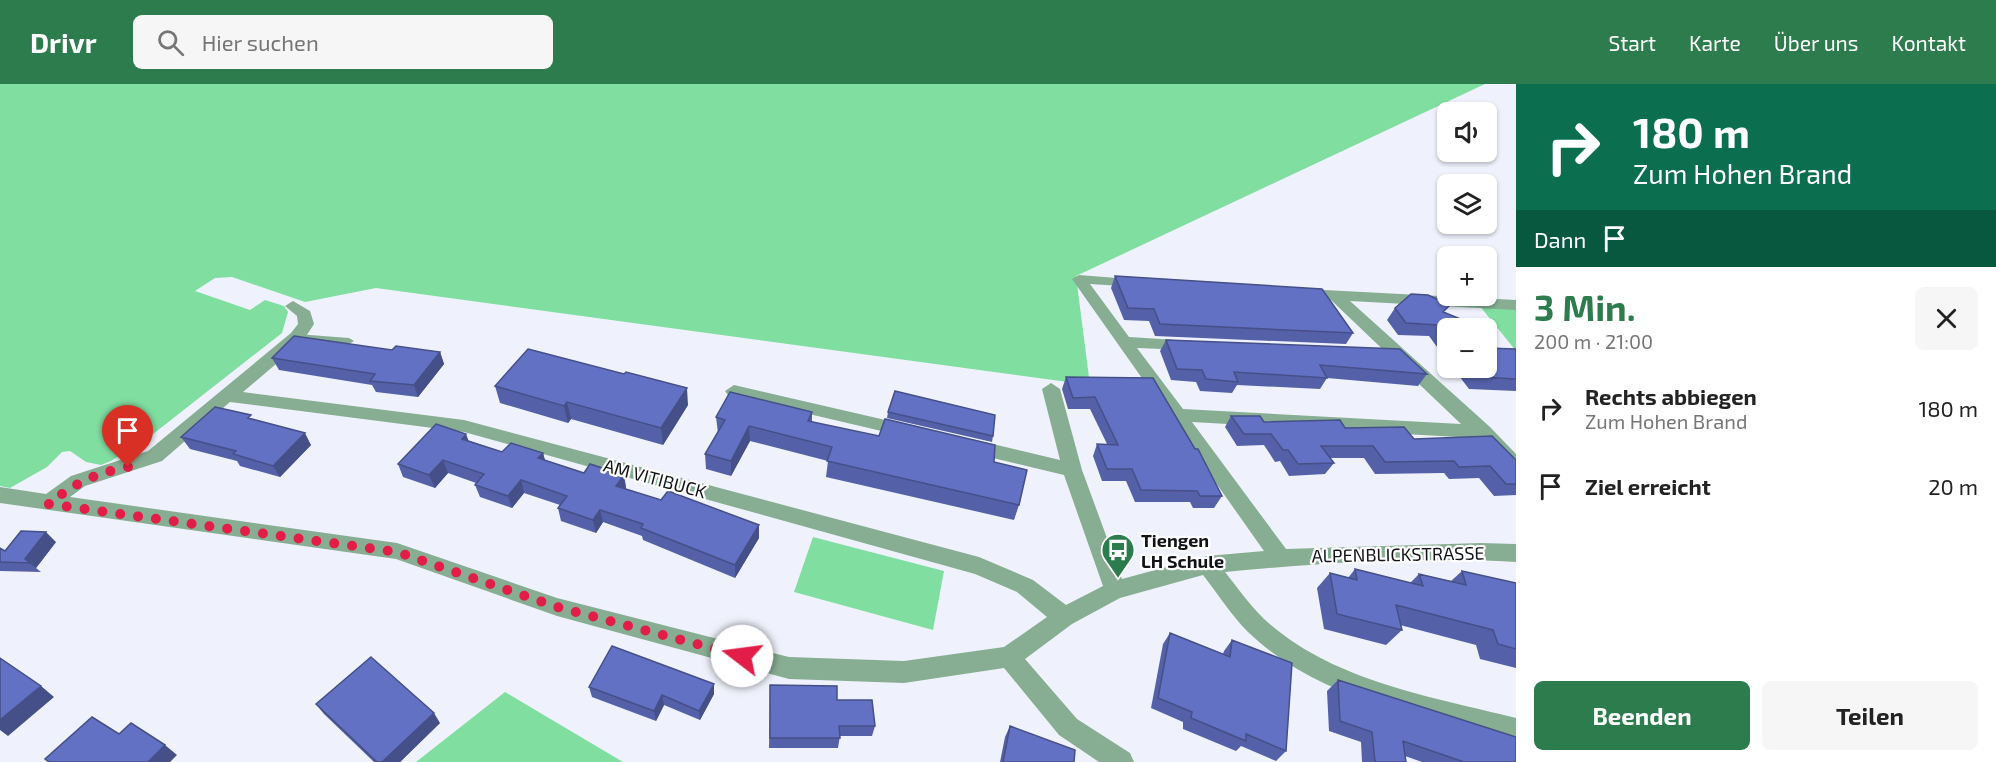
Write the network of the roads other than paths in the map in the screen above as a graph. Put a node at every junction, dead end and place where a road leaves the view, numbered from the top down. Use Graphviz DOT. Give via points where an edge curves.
graph roads {
  1 [pos="1149,284"];
  2 [pos="1289,293"];
  3 [pos="1336,296"];
  4 [pos="1516,305"];
  5 [pos="293,306"];
  6 [pos="297,337"];
  7 [pos="349,341"];
  8 [pos="1126,342"];
  9 [pos="1209,346"];
  10 [pos="1376,353"];
  11 [pos="1400,354"];
  12 [pos="1051,389"];
  13 [pos="734,391"];
  14 [pos="228,396"];
  15 [pos="1177,415"];
  16 [pos="1484,432"];
  17 [pos="920,434"];
  18 [pos="956,442"];
  19 [pos="1516,465"];
  20 [pos="1072,470"];
  21 [pos="0,495"];
  22 [pos="48,504"];
  23 [pos="1516,553"];
  24 [pos="1281,558"];
  25 [pos="1207,565"];
  26 [pos="1115,590"];
  27 [pos="1064,617"];
  28 [pos="1009,657"];
  29 [pos="1516,730"];
  30 [pos="1121,762"];
  1 -- 8 [label="street" via="1078,279"];
  2 -- 3 [label="street"];
  3 -- 4 [label="street"];
  3 -- 11 [label="street"];
  5 -- 6 [label="street" via="304,314 306,324"];
  6 -- 7 [label="lane"];
  6 -- 14 [label="street"];
  8 -- 9 [label="street"];
  8 -- 15 [label="street"];
  10 -- 11 [label="street"];
  11 -- 16 [label="street"];
  12 -- 20 [label="street"];
  13 -- 17 [label="street"];
  14 -- 22 [label="street" via="154,456 78,481"];
  14 -- 27 [label="street, AM VITIBUCK" via="464,426 979,566 1025,586"];
  15 -- 16 [label="street"];
  15 -- 24 [label="street"];
  16 -- 19 [label="street"];
  18 -- 20 [label="street"];
  20 -- 26 [label="street"];
  21 -- 22 [label="street, ALPENBLICKSTRASSE"];
  22 -- 28 [label="street, ALPENBLICKSTRASSE" via="397,552 557,607 789,668 904,672"];
  23 -- 24 [label="street, ALPENBLICKSTRASSE"];
  24 -- 25 [label="street, ALPENBLICKSTRASSE"];
  25 -- 26 [label="street, ALPENBLICKSTRASSE"];
  25 -- 29 [label="street" via="1256,626 1308,665 1387,695"];
  26 -- 27 [label="street, ALPENBLICKSTRASSE"];
  27 -- 28 [label="street, ALPENBLICKSTRASSE"];
  28 -- 30 [label="street" via="1068,727"];
}
